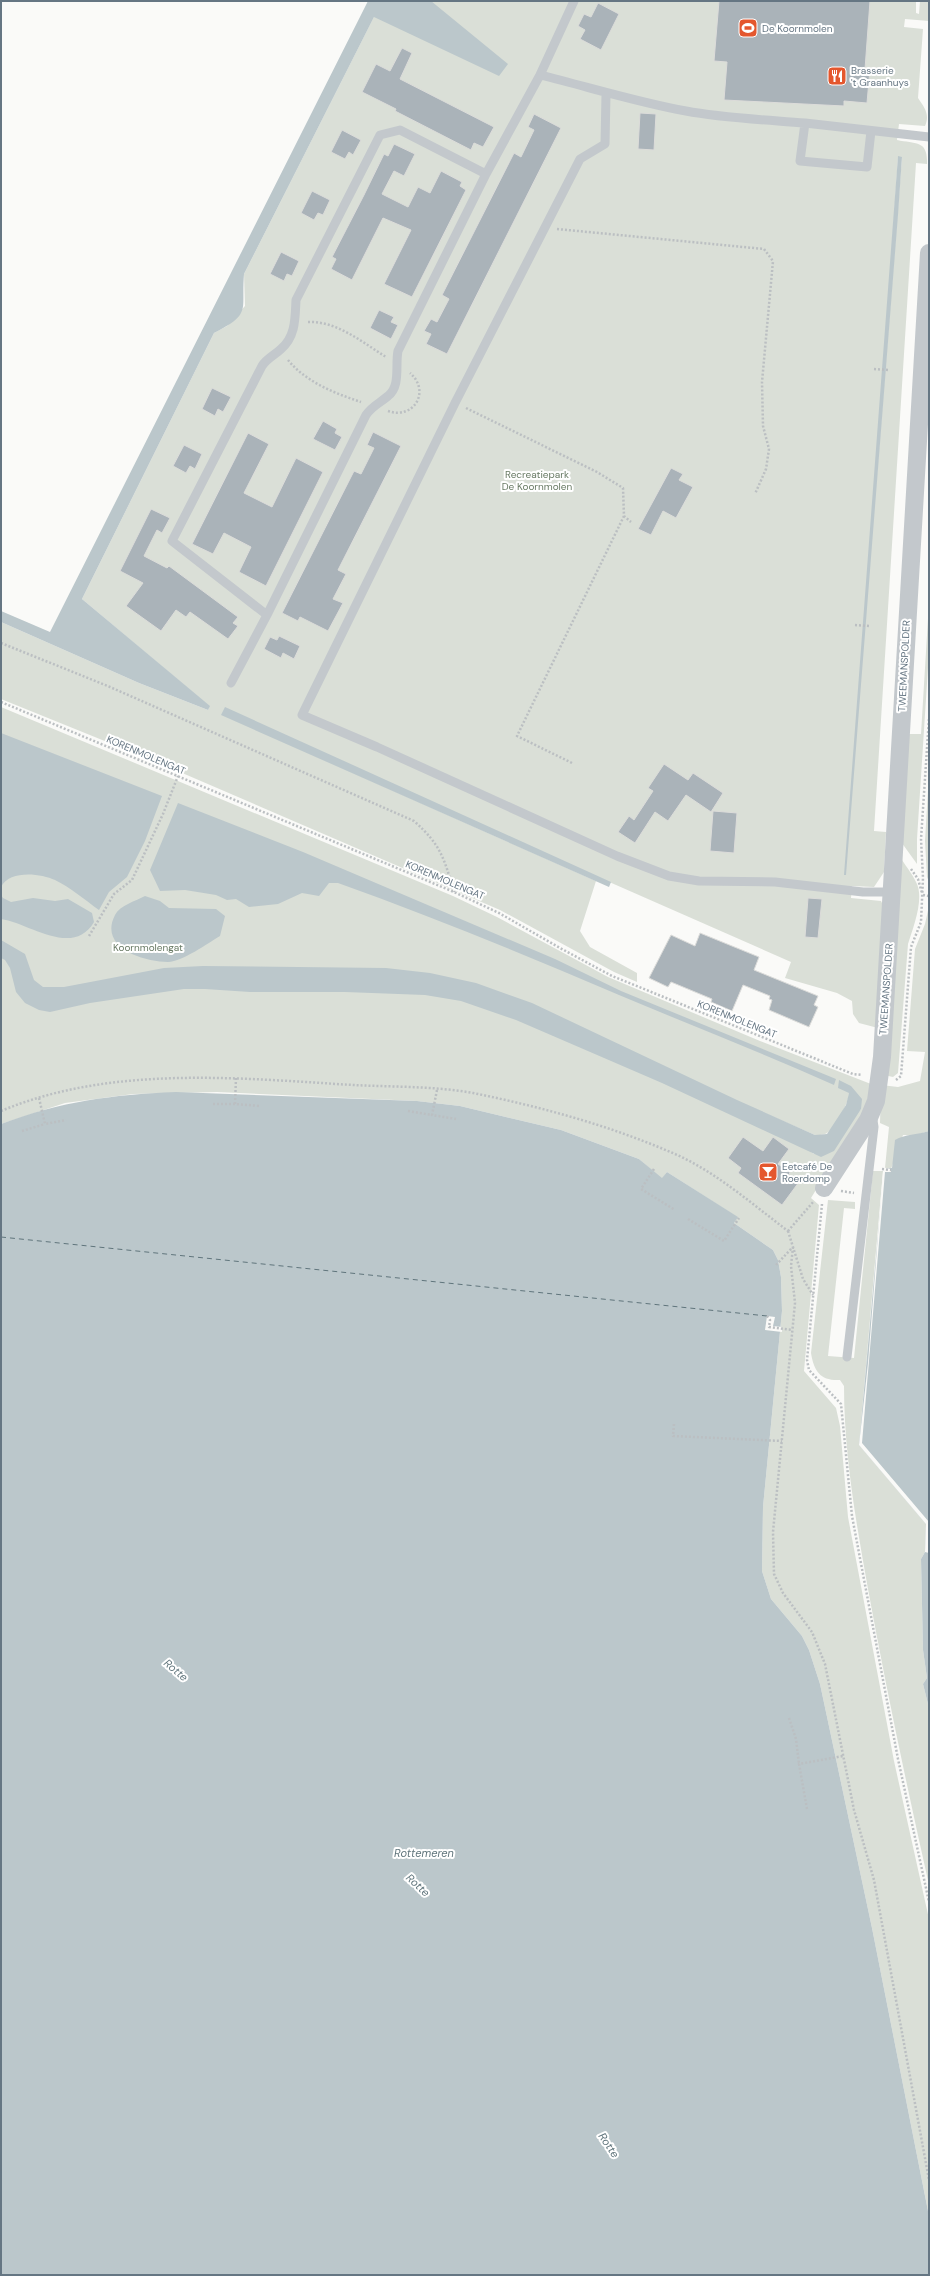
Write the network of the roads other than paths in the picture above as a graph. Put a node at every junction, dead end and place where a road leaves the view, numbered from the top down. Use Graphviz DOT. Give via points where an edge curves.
graph roads {
  1 [pos="574,1"];
  2 [pos="540,75"];
  3 [pos="606,94"];
  4 [pos="805,123"];
  5 [pos="871,130"];
  6 [pos="929,137"];
  7 [pos="486,174"];
  8 [pos="929,253"];
  9 [pos="267,615"];
  10 [pos="231,683"];
  11 [pos="891,892"];
  12 [pos="872,1111"];
  13 [pos="824,1188"];
  14 [pos="847,1357"];
  1 -- 2 [label="lane"];
  2 -- 3 [label="lane"];
  2 -- 7 [label="lane"];
  3 -- 4 [label="lane" via="688,112"];
  3 -- 11 [label="lane" via="605,144 580,159 455,403 302,716 384,750 617,856 668,876 699,881 775,882 863,892"];
  4 -- 5 [label="lane"];
  4 -- 5 [label="lane" via="800,161 867,167"];
  5 -- 6 [label="lane"];
  7 -- 9 [label="lane" via="398,351 396,383 393,390 366,414"];
  7 -- 9 [label="lane" via="400,130 380,135 296,300 291,337 262,366 172,541"];
  8 -- 11 [label="street, TWEEMANSPOLDER"];
  9 -- 10 [label="lane"];
  11 -- 12 [label="street, TWEEMANSPOLDER" via="882,1057 876,1101"];
  12 -- 13 [label="street, TWEEMANSPOLDER"];
  12 -- 14 [label="lane" via="874,1127"];
}
